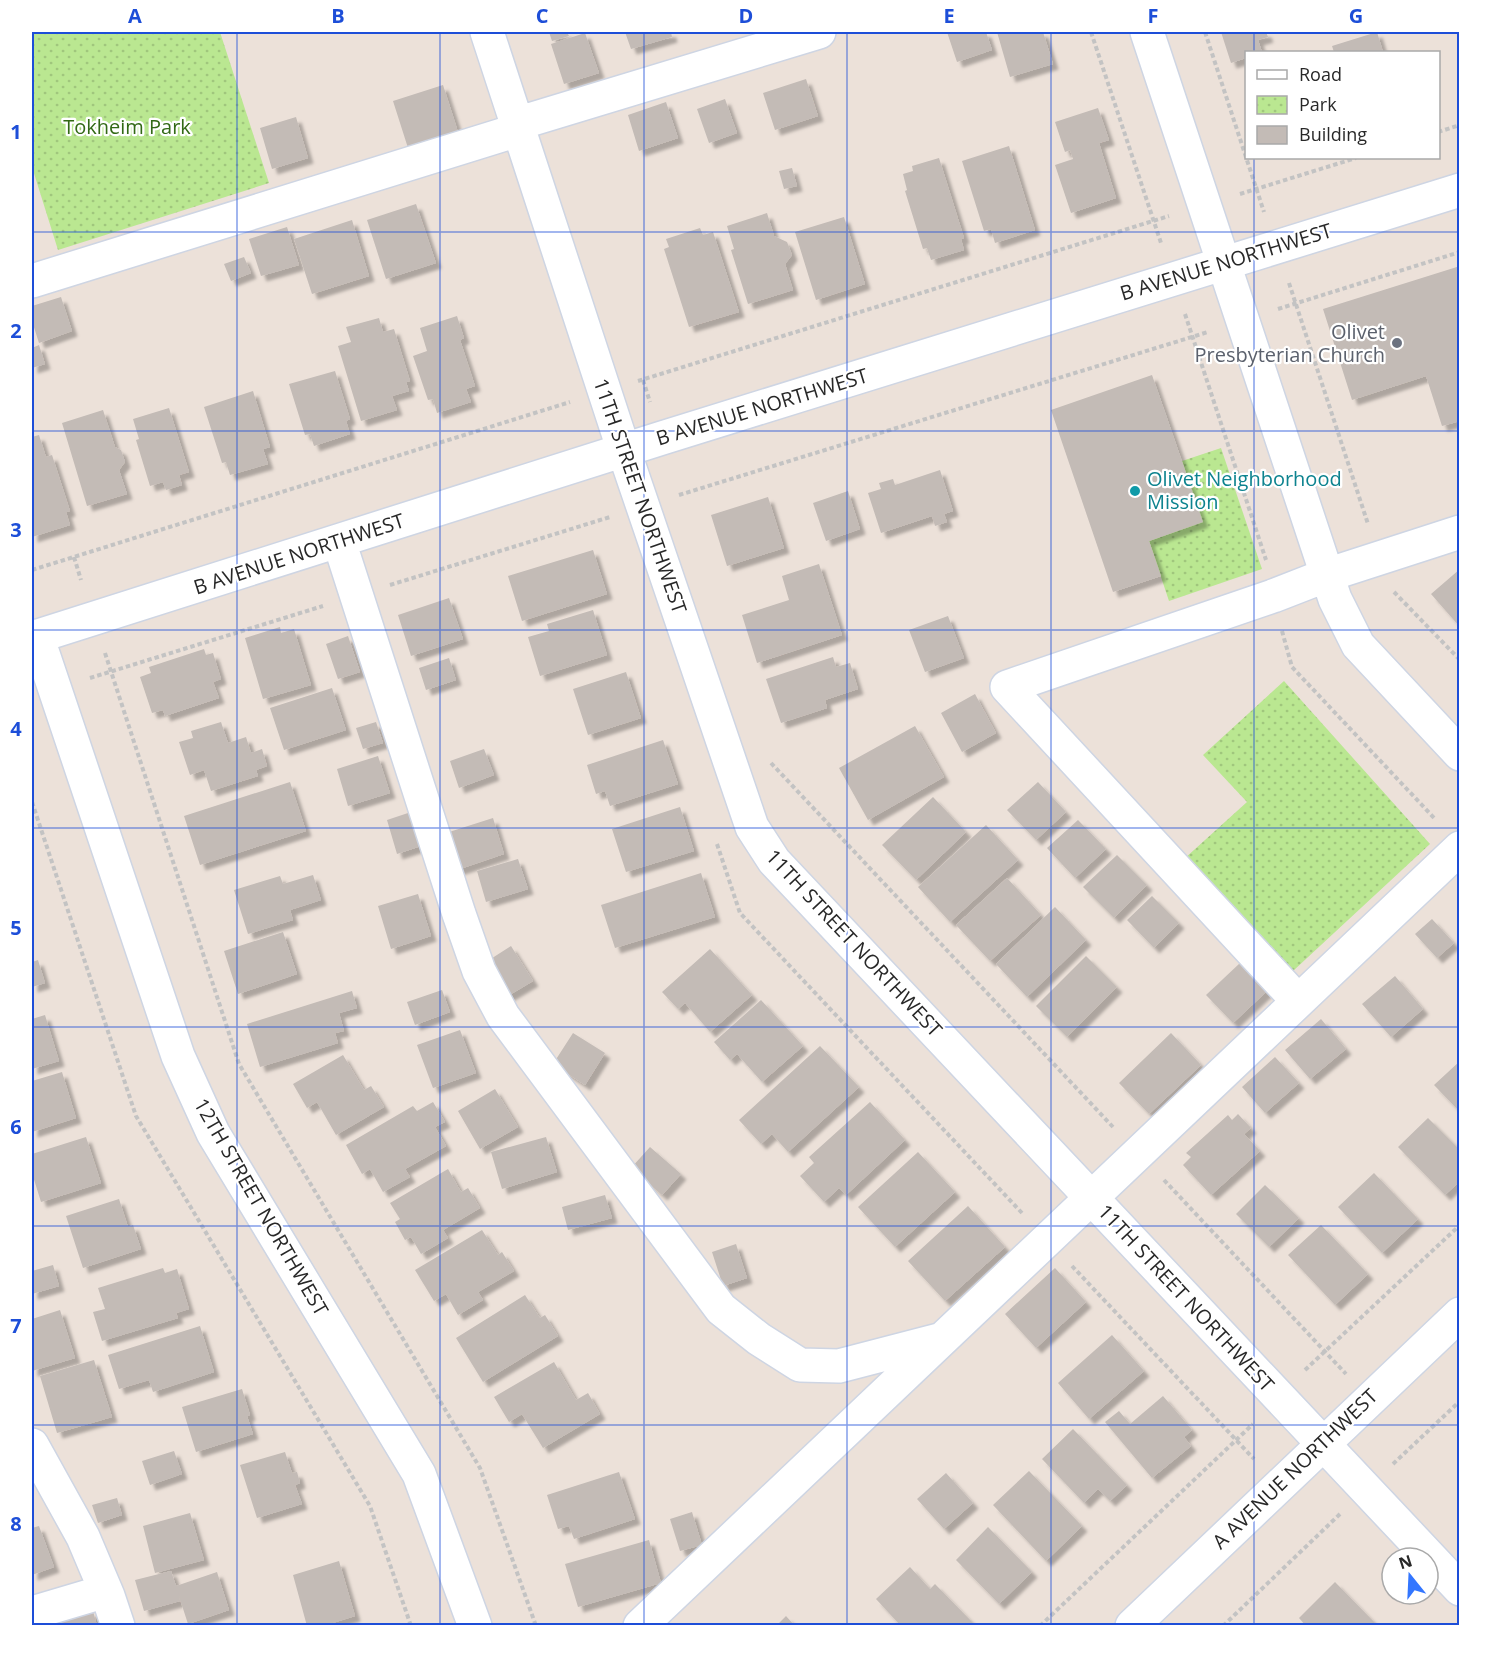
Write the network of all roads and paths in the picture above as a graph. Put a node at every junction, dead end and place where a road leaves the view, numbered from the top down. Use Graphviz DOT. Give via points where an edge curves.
graph roads {
  1 [pos="486,32"];
  2 [pos="819,32"];
  3 [pos="1091,32"];
  4 [pos="1148,32"];
  5 [pos="1205,32"];
  6 [pos="1460,125"];
  7 [pos="517,127"];
  8 [pos="1440,131"];
  9 [pos="1245,155"];
  10 [pos="1246,159"];
  11 [pos="1353,159"];
  12 [pos="1256,189"];
  13 [pos="1460,190"];
  14 [pos="1232,197"];
  15 [pos="1176,213"];
  16 [pos="1266,218"];
  17 [pos="1154,220"];
  18 [pos="1161,243"];
  19 [pos="1460,252"];
  20 [pos="1224,263"];
  21 [pos="1285,273"];
  22 [pos="32,281"];
  23 [pos="1295,303"];
  24 [pos="1269,311"];
  25 [pos="1216,329"];
  26 [pos="643,380"];
  27 [pos="632,383"];
  28 [pos="576,400"];
  29 [pos="651,402"];
  30 [pos="624,451"];
  31 [pos="677,485"];
  32 [pos="680,495"];
  33 [pos="669,498"];
  34 [pos="1460,532"];
  35 [pos="339,541"];
  36 [pos="74,557"];
  37 [pos="1379,558"];
  38 [pos="32,570"];
  39 [pos="1327,575"];
  40 [pos="81,580"];
  41 [pos="34,637"];
  42 [pos="104,649"];
  43 [pos="1460,660"];
  44 [pos="1460,754"];
  45 [pos="770,762"];
  46 [pos="32,802"];
  47 [pos="1460,848"];
  48 [pos="1298,1001"];
  49 [pos="1138,1153"];
  50 [pos="1091,1197"];
  51 [pos="1460,1225"];
  52 [pos="1460,1314"];
  53 [pos="942,1339"];
  54 [pos="1325,1352"];
  55 [pos="1300,1374"];
  56 [pos="1350,1378"];
  57 [pos="1460,1401"];
  58 [pos="1256,1421"];
  59 [pos="1322,1443"];
  60 [pos="32,1445"];
  61 [pos="1388,1469"];
  62 [pos="1347,1508"];
  63 [pos="1460,1589"];
  64 [pos="106,1591"];
  65 [pos="32,1613"];
  66 [pos="118,1626"];
  67 [pos="411,1626"];
  68 [pos="475,1626"];
  69 [pos="536,1626"];
  70 [pos="640,1626"];
  71 [pos="1040,1626"];
  72 [pos="1132,1626"];
  73 [pos="1223,1626"];
  1 -- 7 [label="street, 11TH STREET NORTHWEST"];
  2 -- 7 [label="street"];
  3 -- 17 [label="path"];
  4 -- 20 [label="street"];
  5 -- 9 [label="path"];
  6 -- 8 [label="path"];
  7 -- 22 [label="street"];
  7 -- 30 [label="street, 11TH STREET NORTHWEST"];
  10 -- 12 [label="path"];
  11 -- 12 [label="path"];
  12 -- 14 [label="path"];
  12 -- 16 [label="path"];
  13 -- 20 [label="street, B AVENUE NORTHWEST"];
  15 -- 17 [label="path"];
  17 -- 18 [label="path"];
  17 -- 26 [label="path"];
  19 -- 23 [label="path"];
  20 -- 30 [label="street, B AVENUE NORTHWEST"];
  20 -- 39 [label="street"];
  21 -- 23 [label="path"];
  23 -- 24 [label="path"];
  23 -- 37 [label="path"];
  25 -- 32 [label="path"];
  26 -- 27 [label="path"];
  26 -- 29 [label="path"];
  28 -- 36 [label="path"];
  30 -- 35 [label="street, B AVENUE NORTHWEST"];
  30 -- 50 [label="street, 11TH STREET NORTHWEST" via="752,827 768,853"];
  31 -- 32 [label="path"];
  32 -- 33 [label="path"];
  34 -- 37 [label="street"];
  35 -- 41 [label="street, B AVENUE NORTHWEST"];
  35 -- 53 [label="street" via="479,971 503,1016 721,1309 800,1365 839,1366"];
  36 -- 38 [label="path"];
  36 -- 40 [label="path"];
  37 -- 39 [label="street"];
  37 -- 43 [label="path" via="1388,586"];
  39 -- 44 [label="street" via="1358,645"];
  39 -- 48 [label="street" via="1007,687"];
  41 -- 68 [label="street, 12TH STREET NORTHWEST" via="178,1056 213,1133 419,1474"];
  42 -- 69 [label="path" via="239,1064 480,1468"];
  45 -- 49 [label="path"];
  46 -- 67 [label="path" via="136,1116 370,1506"];
  47 -- 48 [label="street"];
  48 -- 49 [label="street"];
  49 -- 50 [label="street"];
  49 -- 54 [label="path"];
  50 -- 53 [label="street"];
  50 -- 59 [label="street, 11TH STREET NORTHWEST"];
  51 -- 54 [label="path"];
  52 -- 59 [label="street, A AVENUE NORTHWEST"];
  53 -- 70 [label="street"];
  54 -- 55 [label="path"];
  54 -- 56 [label="path"];
  57 -- 61 [label="path"];
  58 -- 71 [label="path"];
  59 -- 63 [label="street, 11TH STREET NORTHWEST"];
  59 -- 72 [label="street, A AVENUE NORTHWEST"];
  60 -- 64 [label="street" via="83,1537"];
  62 -- 73 [label="path"];
  64 -- 65 [label="street"];
  64 -- 66 [label="street"];
}
